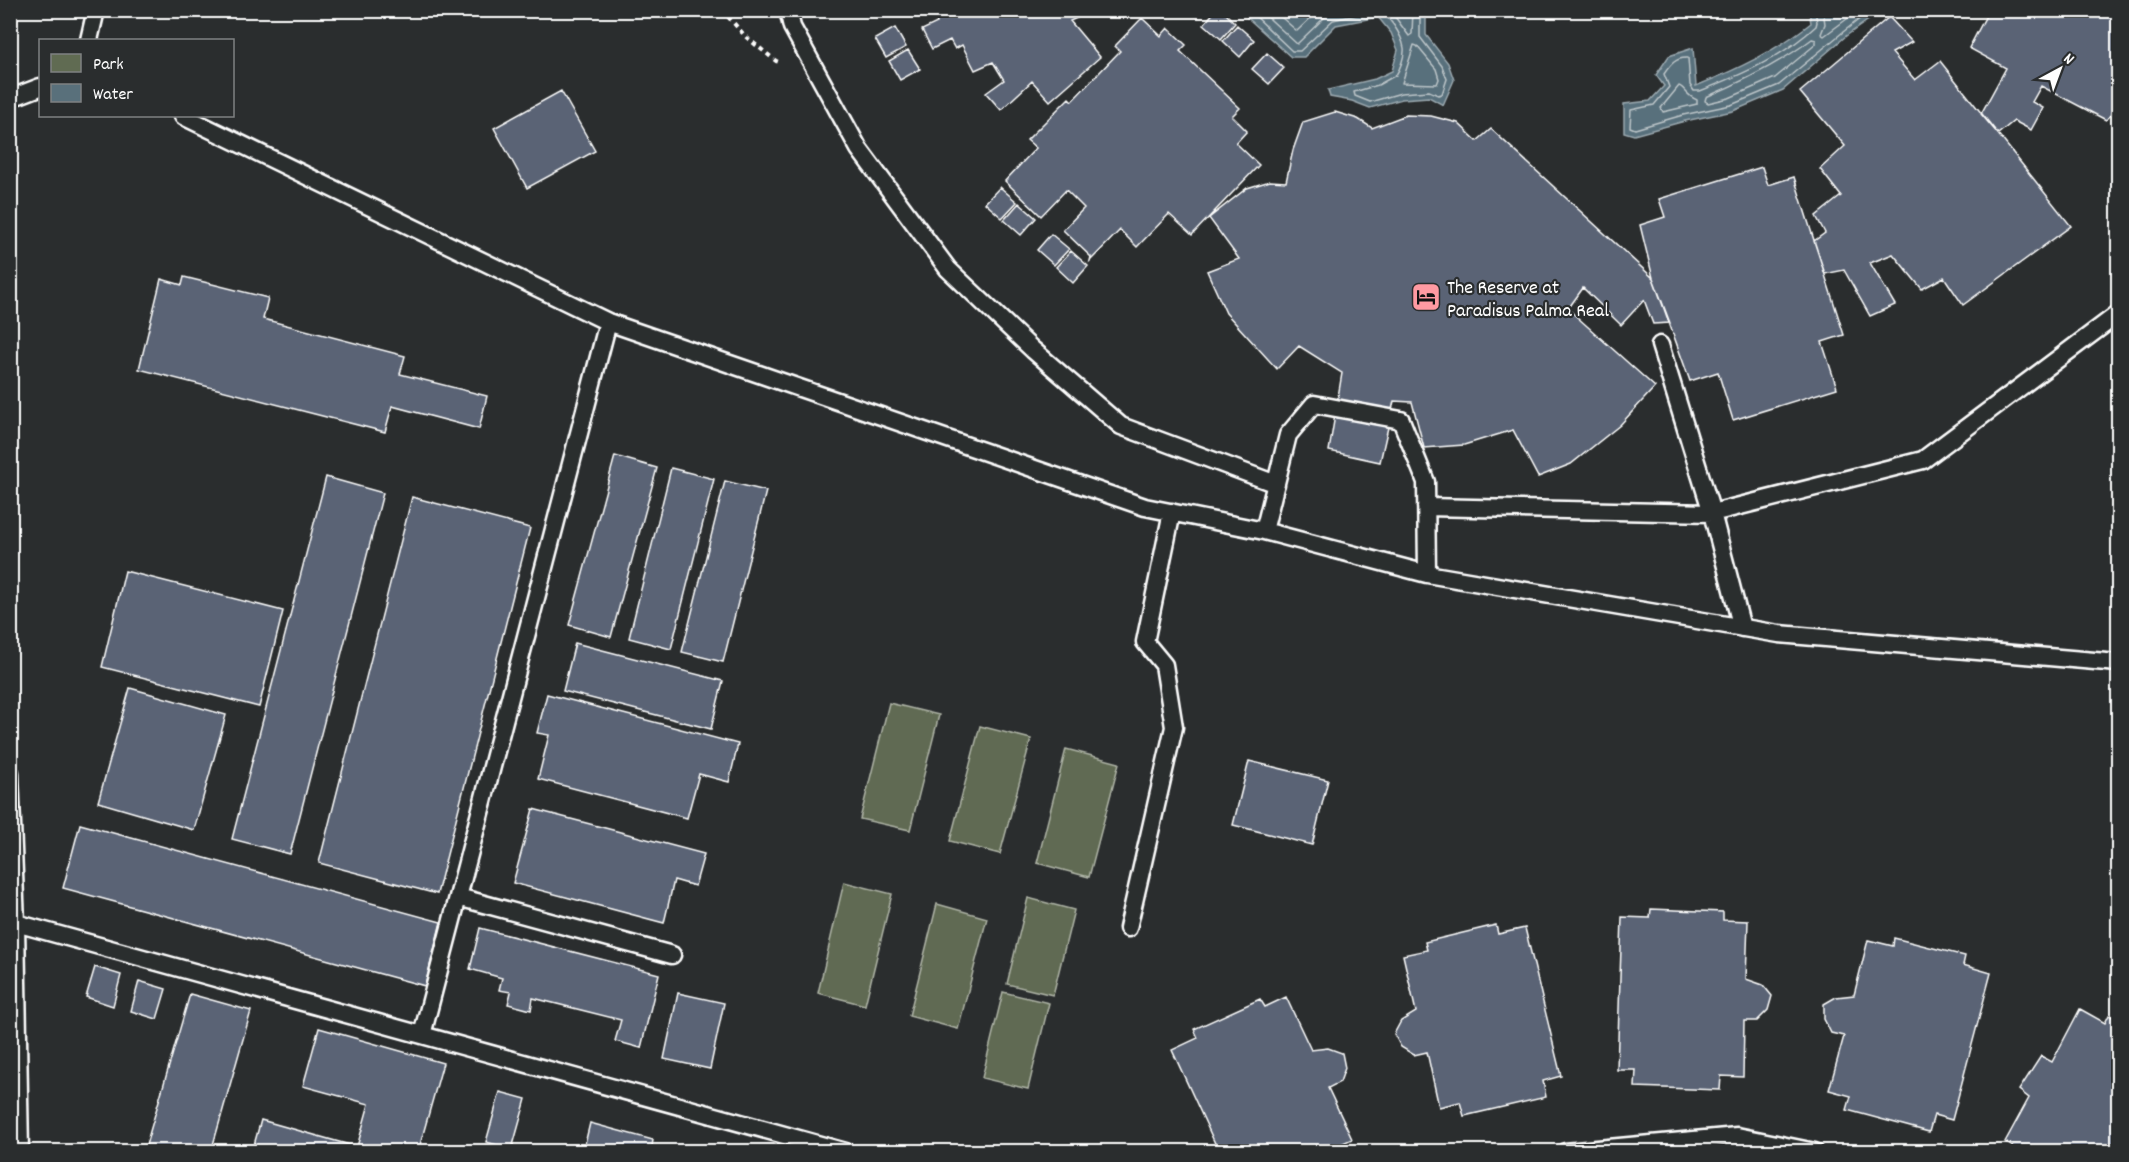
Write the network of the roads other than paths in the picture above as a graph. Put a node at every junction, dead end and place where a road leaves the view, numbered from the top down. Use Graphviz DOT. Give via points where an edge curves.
graph roads {
  1 [pos="96,10"];
  2 [pos="788,10"];
  3 [pos="89,39"];
  4 [pos="39,87"];
  5 [pos="10,95"];
  6 [pos="185,117"];
  7 [pos="2118,314"];
  8 [pos="608,322"];
  9 [pos="1660,345"];
  10 [pos="1276,484"];
  11 [pos="1426,507"];
  12 [pos="1172,512"];
  13 [pos="1712,513"];
  14 [pos="1264,531"];
  15 [pos="1427,574"];
  16 [pos="1743,628"];
  17 [pos="2118,663"];
  18 [pos="10,773"];
  19 [pos="458,897"];
  20 [pos="16,924"];
  21 [pos="1128,928"];
  22 [pos="672,955"];
  23 [pos="422,1035"];
  24 [pos="20,1152"];
  25 [pos="846,1152"];
  26 [pos="1565,1152"];
  27 [pos="1815,1152"];
  1 -- 3 [label="lane"];
  2 -- 10 [label="lane" via="792,27 859,149 948,269 1121,426"];
  4 -- 5 [label="lane"];
  6 -- 8 [label="lane"];
  7 -- 13 [label="lane" via="1923,460"];
  8 -- 12 [label="lane" via="1134,503"];
  8 -- 19 [label="lane"];
  9 -- 13 [label="lane"];
  10 -- 11 [label="lane" via="1287,435 1314,404 1401,420 1425,482"];
  10 -- 14 [label="lane"];
  11 -- 13 [label="lane"];
  11 -- 15 [label="lane"];
  12 -- 14 [label="lane"];
  12 -- 21 [label="lane" via="1144,642 1164,665 1174,727"];
  13 -- 16 [label="lane"];
  14 -- 15 [label="lane"];
  15 -- 16 [label="lane"];
  16 -- 17 [label="lane"];
  18 -- 20 [label="lane"];
  19 -- 22 [label="lane"];
  19 -- 23 [label="lane"];
  20 -- 23 [label="lane"];
  20 -- 24 [label="lane"];
  23 -- 25 [label="lane"];
  26 -- 27 [label="lane" via="1737,1136"];
}
